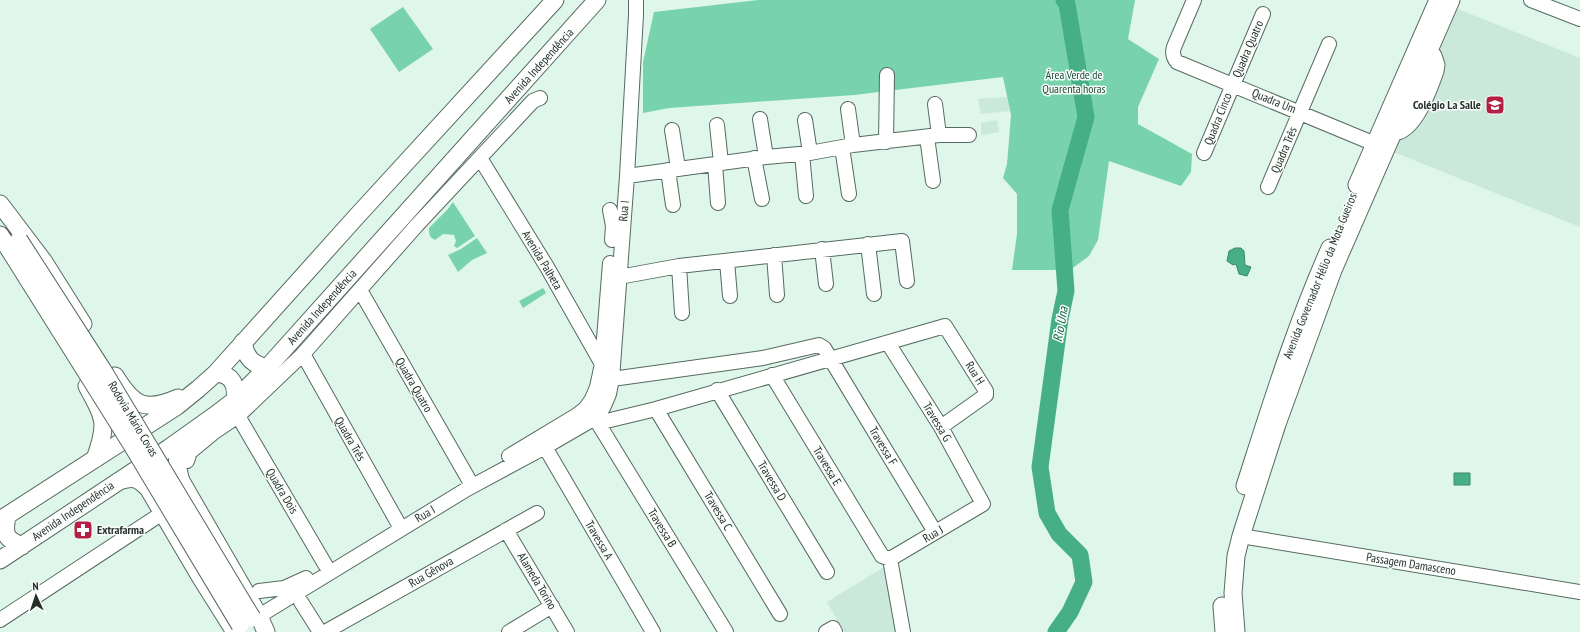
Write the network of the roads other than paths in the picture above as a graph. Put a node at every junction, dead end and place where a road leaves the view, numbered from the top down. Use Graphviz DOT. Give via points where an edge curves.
graph roads {
  1 [pos="555,0"];
  2 [pos="597,0"];
  3 [pos="636,0"];
  4 [pos="1194,0"];
  5 [pos="1438,0"];
  6 [pos="1451,0"];
  7 [pos="1531,0"];
  8 [pos="1263,14"];
  9 [pos="1580,19"];
  10 [pos="1329,44"];
  11 [pos="1422,50"];
  12 [pos="887,75"];
  13 [pos="1233,84"];
  14 [pos="540,98"];
  15 [pos="935,104"];
  16 [pos="891,105"];
  17 [pos="848,109"];
  18 [pos="1300,112"];
  19 [pos="760,119"];
  20 [pos="805,120"];
  21 [pos="717,125"];
  22 [pos="672,130"];
  23 [pos="969,135"];
  24 [pos="933,136"];
  25 [pos="891,141"];
  26 [pos="1375,144"];
  27 [pos="848,146"];
  28 [pos="806,153"];
  29 [pos="1204,153"];
  30 [pos="760,157"];
  31 [pos="480,158"];
  32 [pos="718,164"];
  33 [pos="673,169"];
  34 [pos="627,176"];
  35 [pos="933,181"];
  36 [pos="1268,187"];
  37 [pos="849,194"];
  38 [pos="806,196"];
  39 [pos="762,199"];
  40 [pos="718,203"];
  41 [pos="0,204"];
  42 [pos="672,206"];
  43 [pos="0,210"];
  44 [pos="610,210"];
  45 [pos="0,235"];
  46 [pos="868,244"];
  47 [pos="10,246"];
  48 [pos="822,250"];
  49 [pos="774,255"];
  50 [pos="727,261"];
  51 [pos="679,266"];
  52 [pos="619,277"];
  53 [pos="907,281"];
  54 [pos="826,284"];
  55 [pos="360,290"];
  56 [pos="874,294"];
  57 [pos="777,295"];
  58 [pos="730,296"];
  59 [pos="682,313"];
  60 [pos="945,326"];
  61 [pos="243,342"];
  62 [pos="888,343"];
  63 [pos="303,354"];
  64 [pos="830,359"];
  65 [pos="602,364"];
  66 [pos="267,368"];
  67 [pos="216,373"];
  68 [pos="772,375"];
  69 [pos="612,378"];
  70 [pos="198,389"];
  71 [pos="716,390"];
  72 [pos="237,408"];
  73 [pos="656,408"];
  74 [pos="214,416"];
  75 [pos="596,421"];
  76 [pos="941,427"];
  77 [pos="545,447"];
  78 [pos="95,459"];
  79 [pos="187,461"];
  80 [pos="469,480"];
  81 [pos="118,481"];
  82 [pos="983,504"];
  83 [pos="164,512"];
  84 [pos="537,512"];
  85 [pos="3,518"];
  86 [pos="398,523"];
  87 [pos="506,530"];
  88 [pos="935,532"];
  89 [pos="1241,536"];
  90 [pos="22,546"];
  91 [pos="886,558"];
  92 [pos="0,560"];
  93 [pos="326,566"];
  94 [pos="827,572"];
  95 [pos="259,591"];
  96 [pos="1580,592"];
  97 [pos="301,602"];
  98 [pos="552,606"];
  99 [pos="780,614"];
  100 [pos="0,620"];
  101 [pos="248,626"];
  102 [pos="266,632"];
  103 [pos="320,632"];
  104 [pos="326,632"];
  105 [pos="509,632"];
  106 [pos="567,632"];
  107 [pos="653,632"];
  108 [pos="726,632"];
  109 [pos="903,632"];
  110 [pos="1224,632"];
  111 [pos="1236,632"];
  1 -- 61 [label="main road"];
  2 -- 66 [label="main road, Avenida Independência"];
  3 -- 34 [label="street, Rua I"];
  4 -- 13 [label="street, Quadra Um" via="1172,52 1174,58 1177,62"];
  5 -- 11 [label="main road, Avenida Governador Hélio da Mota Gueiros"];
  6 -- 11 [label="main road"];
  7 -- 9 [label="street"];
  8 -- 13 [label="street, Quadra Quatro"];
  10 -- 18 [label="street"];
  11 -- 26 [label="main road, Avenida Governador Hélio da Mota Gueiros"];
  11 -- 89 [label="main road, Avenida Governador Hélio da Mota Gueiros" via="1433,56 1436,65 1426,94 1408,126 1394,132 1360,206 1323,296 1277,424"];
  12 -- 25 [label="street"];
  13 -- 18 [label="street, Quadra Um"];
  13 -- 29 [label="street, Quadra Cinco"];
  14 -- 31 [label="street" via="532,101"];
  15 -- 24 [label="street"];
  16 -- 25 [label="street"];
  17 -- 27 [label="street"];
  18 -- 26 [label="street, Quadra Um"];
  18 -- 36 [label="street, Quadra Três"];
  19 -- 30 [label="street"];
  20 -- 28 [label="street"];
  21 -- 32 [label="street"];
  22 -- 33 [label="street"];
  23 -- 24 [label="street"];
  24 -- 25 [label="street"];
  24 -- 35 [label="street"];
  25 -- 27 [label="street"];
  26 -- 110 [label="main road, Avenida Governador Hélio da Mota Gueiros" via="1309,294 1281,372 1230,534 1223,569"];
  27 -- 28 [label="street"];
  27 -- 37 [label="street"];
  28 -- 30 [label="street"];
  28 -- 38 [label="street"];
  30 -- 32 [label="street"];
  30 -- 39 [label="street"];
  31 -- 55 [label="street"];
  31 -- 65 [label="street, Avenida Palheta" via="547,267"];
  32 -- 33 [label="street"];
  32 -- 40 [label="street"];
  33 -- 34 [label="street"];
  33 -- 42 [label="street"];
  34 -- 52 [label="street, Rua I"];
  41 -- 70 [label="main road" via="44,262 126,393 135,401 146,405 159,404"];
  43 -- 47 [label="main road, Rodovia Mário Covas"];
  44 -- 65 [label="street" via="613,226"];
  45 -- 47 [label="main road, Rodovia Mário Covas"];
  46 -- 48 [label="street"];
  46 -- 53 [label="street" via="902,241"];
  46 -- 56 [label="street"];
  47 -- 78 [label="main road" via="101,413 103,437"];
  47 -- 101 [label="main road, Rodovia Mário Covas, bridge" via="102,369"];
  48 -- 49 [label="street"];
  48 -- 54 [label="street"];
  49 -- 50 [label="street"];
  49 -- 57 [label="street"];
  50 -- 51 [label="street"];
  50 -- 58 [label="street"];
  51 -- 52 [label="street"];
  51 -- 59 [label="street"];
  52 -- 69 [label="street, Rua I"];
  55 -- 63 [label="street"];
  55 -- 80 [label="street, Quadra Quatro"];
  60 -- 62 [label="street, Rua I"];
  60 -- 76 [label="street, Rua H" via="986,391 986,395"];
  61 -- 66 [label="main road" via="247,357"];
  61 -- 67 [label="main road"];
  62 -- 64 [label="street, Rua I"];
  62 -- 76 [label="street, Travessa G"];
  63 -- 72 [label="street"];
  63 -- 86 [label="street, Quadra Três"];
  64 -- 68 [label="street, Rua I"];
  64 -- 69 [label="street" via="824,348 819,345 763,358"];
  64 -- 88 [label="street, Travessa F"];
  65 -- 80 [label="street" via="597,386 586,408"];
  66 -- 72 [label="main road, Avenida Independência"];
  67 -- 70 [label="main road"];
  67 -- 72 [label="main road" via="228,376 232,380 236,391"];
  68 -- 71 [label="street, Rua I"];
  68 -- 91 [label="street, Travessa E"];
  69 -- 75 [label="street, Rua I" via="609,394"];
  70 -- 78 [label="main road" via="177,406"];
  71 -- 73 [label="street, Rua I"];
  71 -- 94 [label="street, Travessa D"];
  72 -- 74 [label="main road, Avenida Independência"];
  72 -- 79 [label="street" via="190,452"];
  72 -- 93 [label="street, Quadra Dois"];
  73 -- 75 [label="street, Rua I"];
  73 -- 99 [label="street, Travessa C"];
  74 -- 81 [label="main road, Avenida Independência"];
  74 -- 101 [label="main road" via="182,446 177,458 178,470"];
  75 -- 77 [label="street, Rua I"];
  75 -- 108 [label="street, Travessa B"];
  76 -- 82 [label="street, Travessa G"];
  77 -- 101 [label="street, Rua I" via="467,489"];
  77 -- 107 [label="street, Travessa A"];
  78 -- 85 [label="main road"];
  80 -- 86 [label="street"];
  81 -- 83 [label="main road" via="131,478 140,480"];
  81 -- 90 [label="main road, Avenida Independência"];
  82 -- 88 [label="street, Rua J"];
  83 -- 100 [label="street"];
  83 -- 101 [label="main road" via="201,578"];
  84 -- 87 [label="street, Rua Gênova"];
  85 -- 90 [label="main road" via="6,536"];
  86 -- 93 [label="street"];
  87 -- 98 [label="street, Alameda Torino"];
  87 -- 104 [label="street, Rua Gênova"];
  88 -- 91 [label="street, Rua J"];
  89 -- 96 [label="street, Passagem Damasceno"];
  89 -- 111 [label="main road, Avenida Governador Hélio da Mota Gueiros" via="1236,556 1233,593"];
  90 -- 92 [label="main road, Avenida Independência"];
  91 -- 109 [label="street"];
  93 -- 95 [label="street" via="292,585"];
  97 -- 103 [label="street"];
  98 -- 105 [label="street"];
  98 -- 106 [label="street, Alameda Torino"];
  101 -- 102 [label="main road"];
}
